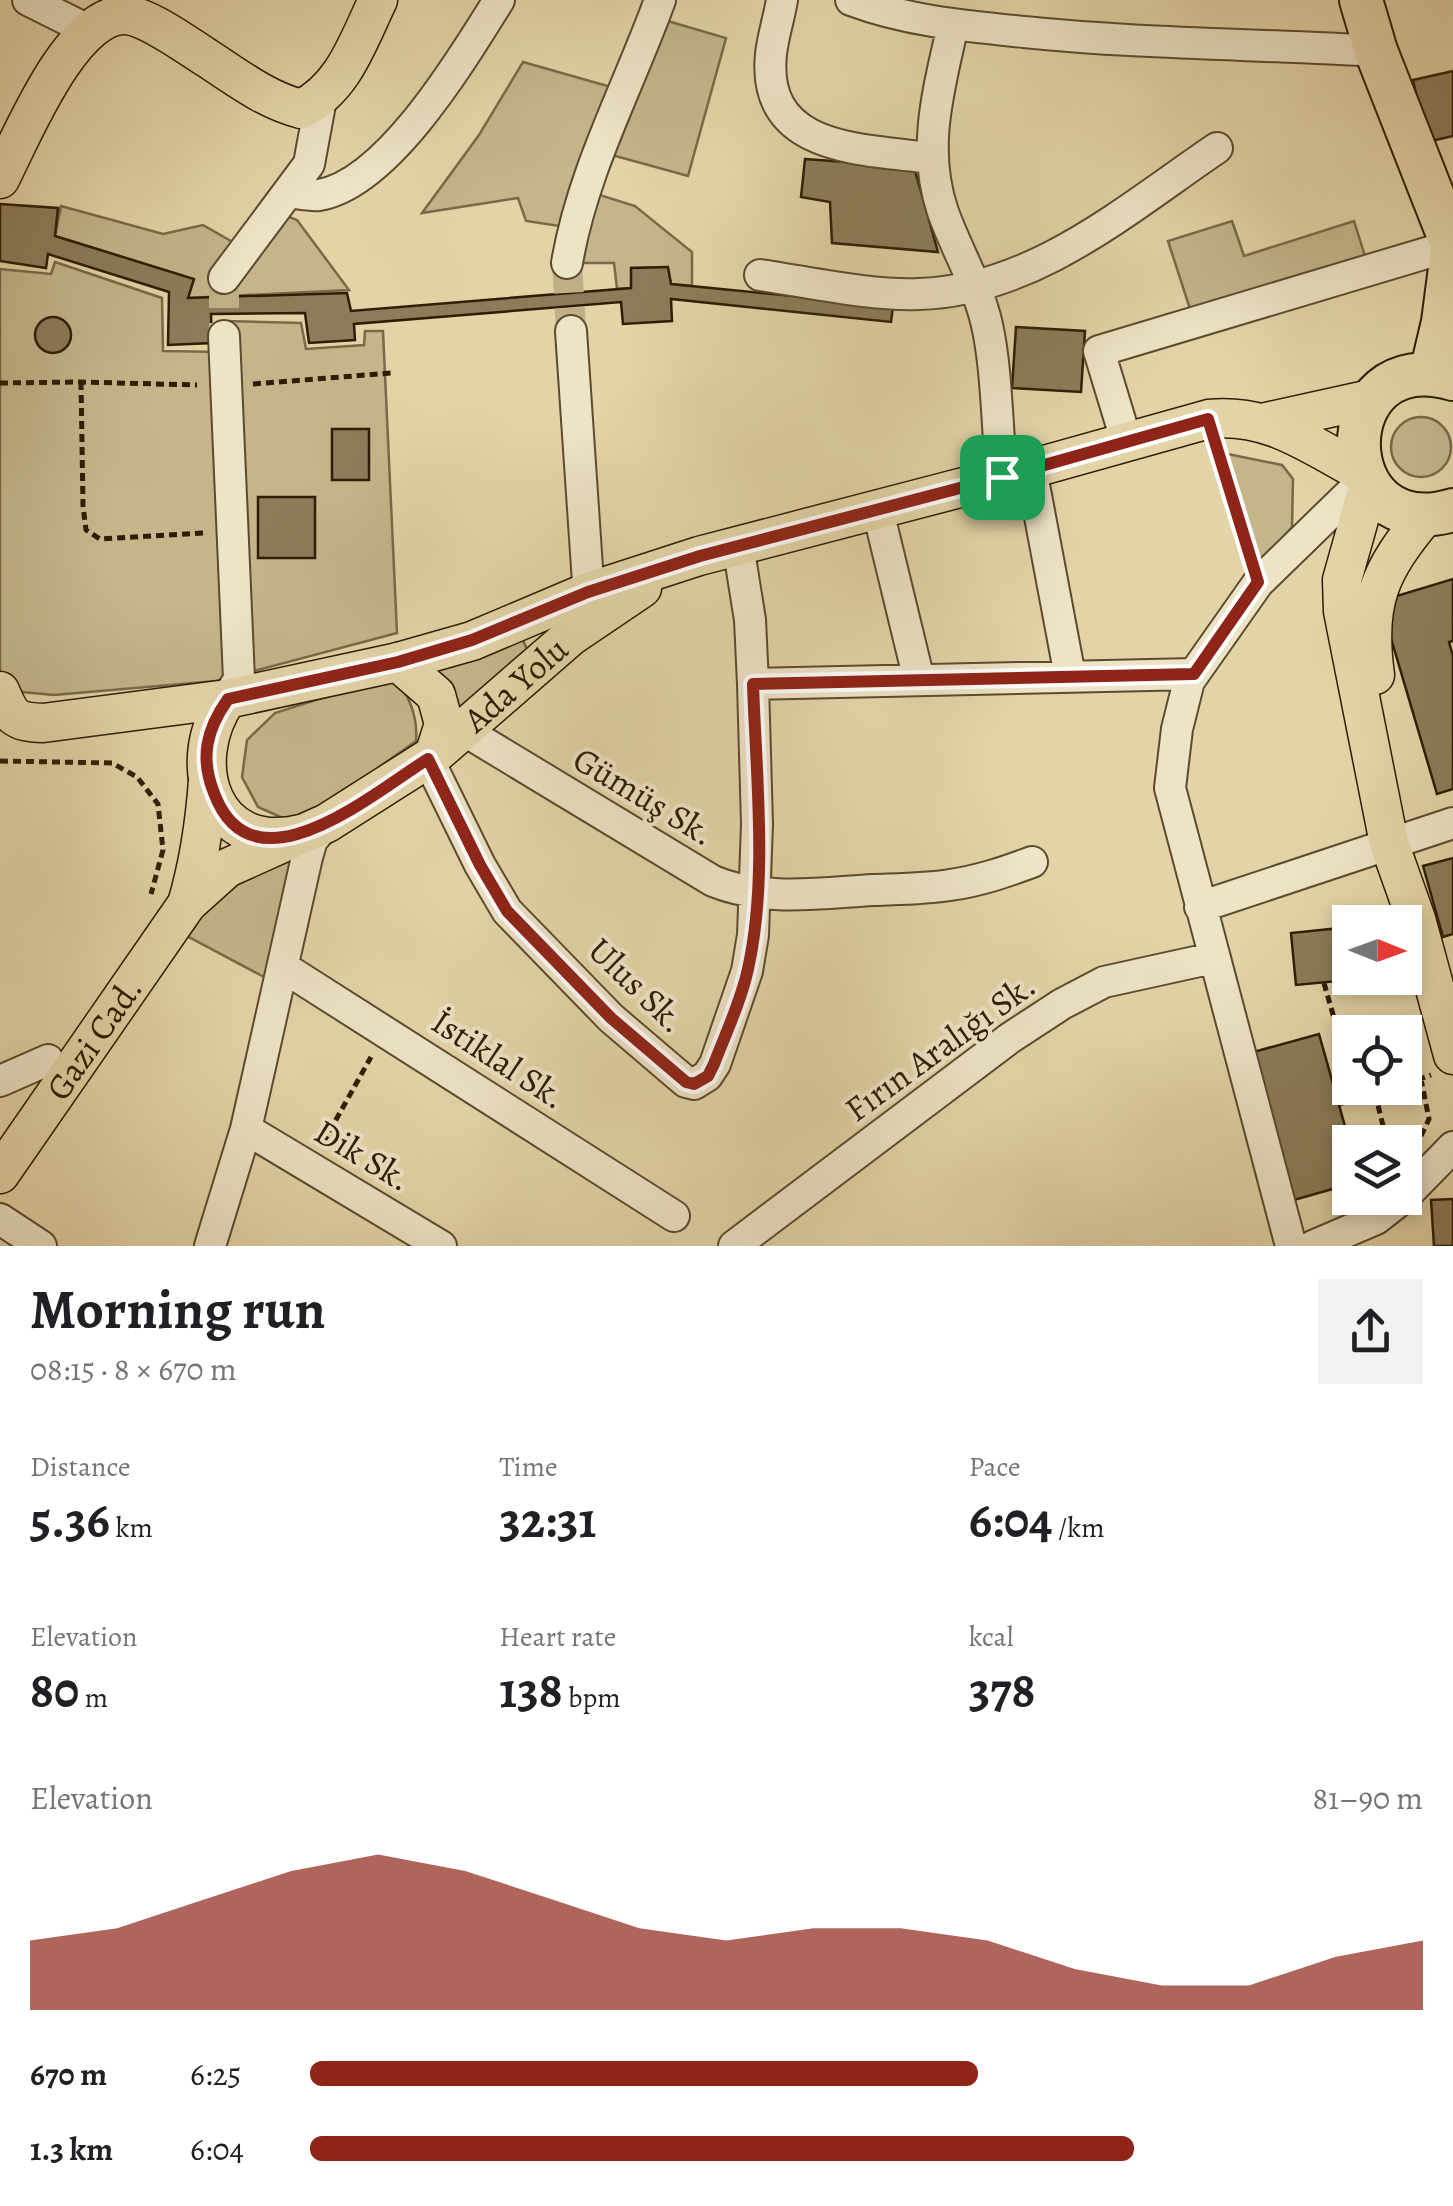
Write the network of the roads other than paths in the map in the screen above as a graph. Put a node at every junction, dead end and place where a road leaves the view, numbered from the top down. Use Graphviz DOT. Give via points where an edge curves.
graph roads {
  1 [pos="28,0"];
  2 [pos="378,0"];
  3 [pos="499,0"];
  4 [pos="660,0"];
  5 [pos="782,0"];
  6 [pos="1362,0"];
  7 [pos="855,1"];
  8 [pos="104,15"];
  9 [pos="953,25"];
  10 [pos="1376,51"];
  11 [pos="321,99"];
  12 [pos="1217,148"];
  13 [pos="932,158"];
  14 [pos="0,179"];
  15 [pos="288,192"];
  16 [pos="1453,246"];
  17 [pos="568,263"];
  18 [pos="760,276"];
  19 [pos="224,278"];
  20 [pos="977,286"];
  21 [pos="571,331"];
  22 [pos="224,336"];
  23 [pos="1442,376"];
  24 [pos="1375,398"];
  25 [pos="1266,422"];
  26 [pos="1127,443"];
  27 [pos="1016,473"];
  28 [pos="1366,479"];
  29 [pos="877,507"];
  30 [pos="1439,513"];
  31 [pos="738,545"];
  32 [pos="593,604"];
  33 [pos="398,662"];
  34 [pos="1194,674"];
  35 [pos="1070,676"];
  36 [pos="920,680"];
  37 [pos="753,684"];
  38 [pos="0,691"];
  39 [pos="228,699"];
  40 [pos="116,715"];
  41 [pos="42,723"];
  42 [pos="464,731"];
  43 [pos="0,733"];
  44 [pos="431,757"];
  45 [pos="206,769"];
  46 [pos="1453,823"];
  47 [pos="314,828"];
  48 [pos="1400,839"];
  49 [pos="1032,862"];
  50 [pos="756,894"];
  51 [pos="187,904"];
  52 [pos="1200,906"];
  53 [pos="1213,958"];
  54 [pos="1440,960"];
  55 [pos="283,967"];
  56 [pos="1453,1055"];
  57 [pos="48,1060"];
  58 [pos="0,1081"];
  59 [pos="246,1129"];
  60 [pos="1439,1159"];
  61 [pos="0,1174"];
  62 [pos="1422,1177"];
  63 [pos="1380,1215"];
  64 [pos="674,1216"];
  65 [pos="0,1219"];
  66 [pos="41,1246"];
  67 [pos="210,1246"];
  68 [pos="441,1246"];
  69 [pos="734,1246"];
  70 [pos="1291,1246"];
  71 [pos="1312,1246"];
  1 -- 8 [label="street"];
  2 -- 11 [label="main road" via="341,76"];
  3 -- 15 [label="street" via="438,96 383,158 319,194"];
  4 -- 17 [label="street" via="579,209"];
  5 -- 13 [label="street" via="772,80 787,116 827,144"];
  6 -- 10 [label="highway"];
  7 -- 9 [label="street"];
  8 -- 11 [label="main road" via="130,15 276,103 301,110"];
  8 -- 14 [label="main road" via="54,74"];
  9 -- 10 [label="street" via="1079,38"];
  9 -- 13 [label="street"];
  10 -- 16 [label="highway"];
  11 -- 15 [label="street" via="310,164"];
  12 -- 20 [label="street" via="1080,240 1027,270"];
  13 -- 20 [label="street" via="943,211"];
  15 -- 19 [label="street"];
  16 -- 23 [label="highway"];
  16 -- 26 [label="street" via="1100,351"];
  18 -- 20 [label="street" via="905,294"];
  20 -- 27 [label="street"];
  21 -- 32 [label="street"];
  22 -- 39 [label="street" via="238,679"];
  23 -- 24 [label="highway" via="1405,376"];
  24 -- 25 [label="main road"];
  24 -- 28 [label="highway" via="1356,436"];
  25 -- 26 [label="main road, Ada Yolu" via="1208,419"];
  25 -- 28 [label="main road"];
  26 -- 27 [label="main road, Ada Yolu"];
  27 -- 29 [label="main road, Ada Yolu"];
  27 -- 35 [label="street"];
  28 -- 30 [label="highway" via="1399,510"];
  28 -- 34 [label="street" via="1258,582"];
  28 -- 48 [label="main road" via="1342,580 1343,611"];
  29 -- 31 [label="main road, Ada Yolu"];
  29 -- 36 [label="street"];
  30 -- 48 [label="main road" via="1396,552 1376,594 1370,637"];
  31 -- 32 [label="main road, Ada Yolu"];
  31 -- 37 [label="street"];
  32 -- 33 [label="main road"];
  32 -- 42 [label="main road, Ada Yolu" via="571,636"];
  33 -- 39 [label="main road"];
  33 -- 44 [label="main road" via="436,695 444,724"];
  34 -- 35 [label="street"];
  34 -- 52 [label="street" via="1177,729 1170,788"];
  35 -- 36 [label="street"];
  36 -- 37 [label="street"];
  37 -- 50 [label="street"];
  38 -- 41 [label="main road" via="10,714"];
  39 -- 40 [label="main road"];
  39 -- 45 [label="main road" via="210,729"];
  40 -- 41 [label="main road"];
  40 -- 45 [label="main road" via="174,730 190,741"];
  41 -- 43 [label="street"];
  42 -- 44 [label="main road, Ada Yolu"];
  42 -- 50 [label="street, Gümüş Sk." via="713,881"];
  44 -- 47 [label="main road, Ada Yolu"];
  44 -- 50 [label="street, Ulus Sk." via="507,911 611,1018 686,1082 708,1076 714,1064 748,971"];
  45 -- 47 [label="main road" via="220,809 240,830 276,840"];
  45 -- 51 [label="main road"];
  46 -- 48 [label="street"];
  47 -- 51 [label="main road, Ada Yolu" via="227,868"];
  47 -- 55 [label="street"];
  48 -- 52 [label="street"];
  48 -- 54 [label="main road" via="1416,919"];
  49 -- 50 [label="street, Gümüş Sk." via="948,886"];
  51 -- 61 [label="main road, Gazi Cad."];
  52 -- 53 [label="street"];
  53 -- 69 [label="street, Fırın Aralığı Sk." via="1104,982 1062,1004"];
  53 -- 70 [label="street"];
  54 -- 56 [label="main road"];
  55 -- 59 [label="street"];
  55 -- 64 [label="street, İstiklal Sk."];
  57 -- 58 [label="street"];
  59 -- 67 [label="street"];
  59 -- 68 [label="street, Dik Sk."];
  60 -- 62 [label="street"];
  63 -- 71 [label="street"];
  65 -- 66 [label="street"];
}
